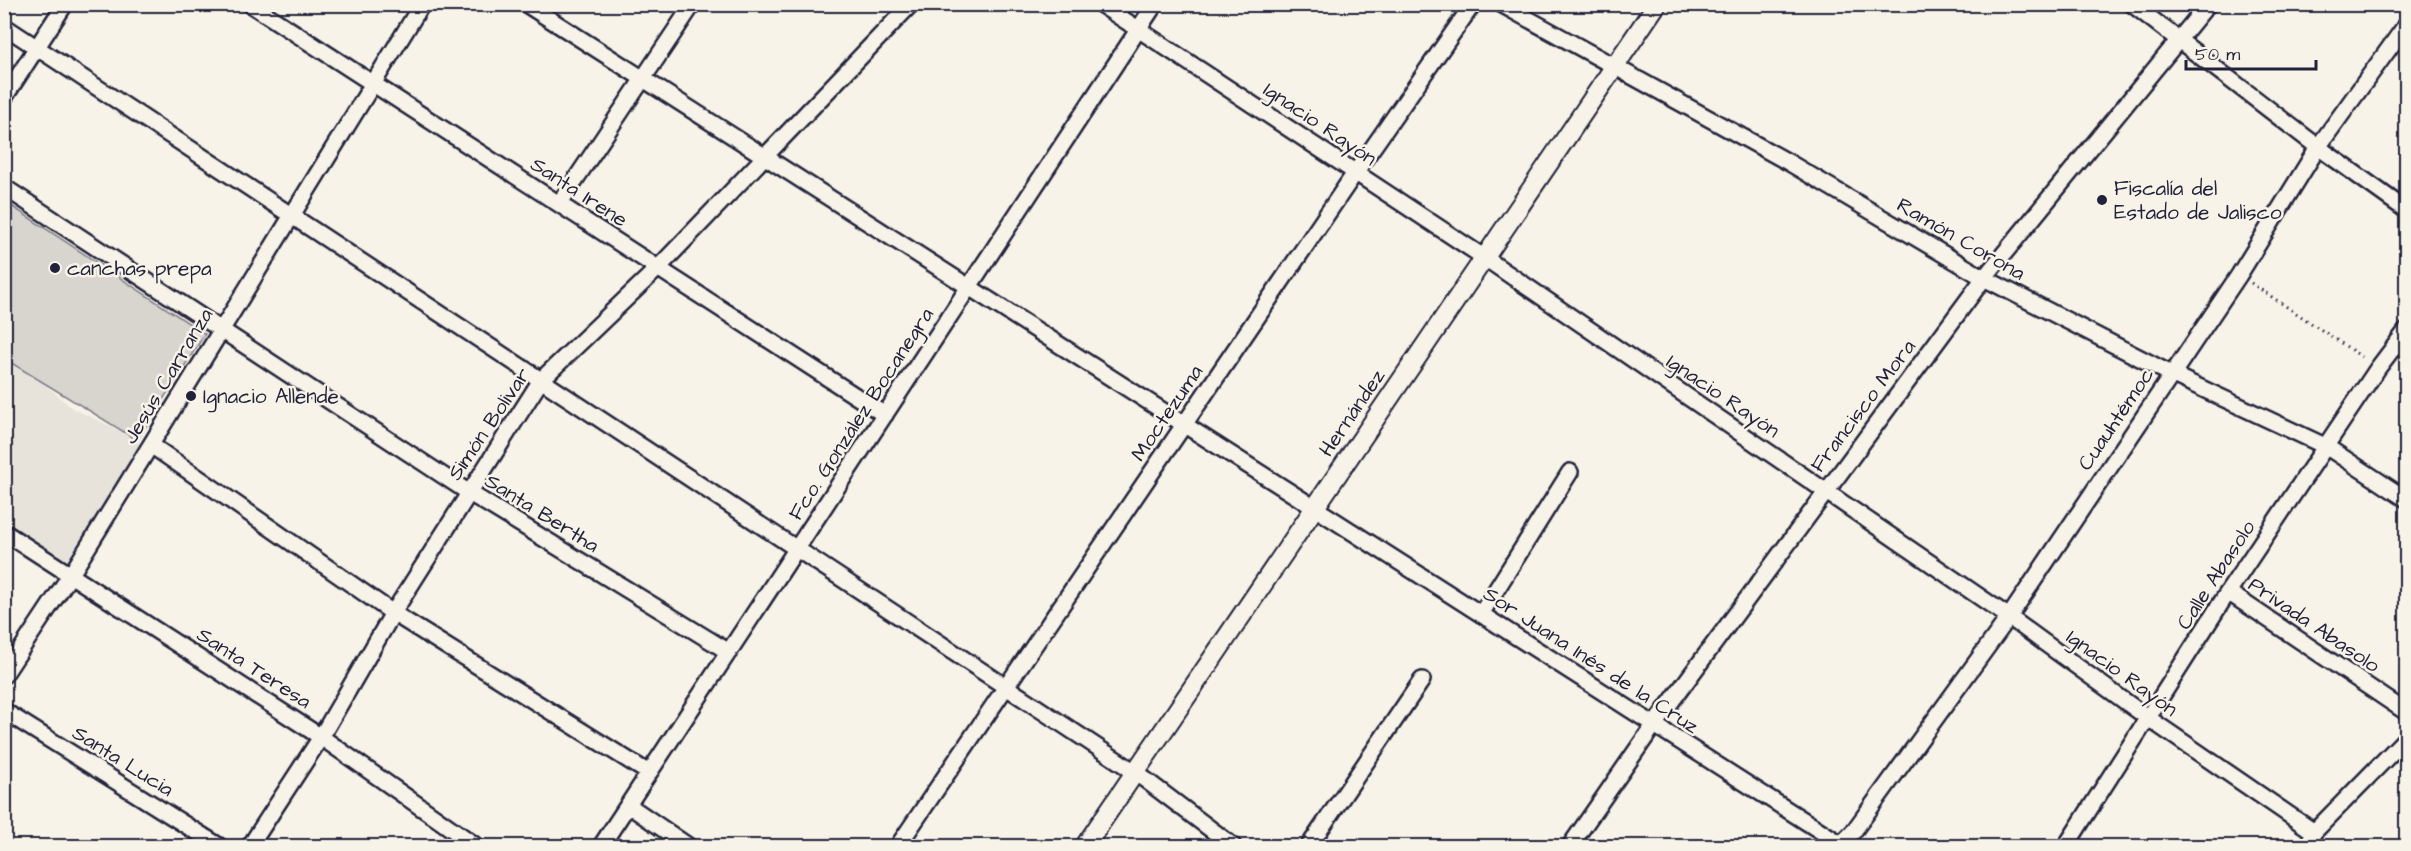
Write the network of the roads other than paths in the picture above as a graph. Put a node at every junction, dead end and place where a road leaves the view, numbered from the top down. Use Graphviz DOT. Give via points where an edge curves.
graph roads {
  1 [pos="64,4"];
  2 [pos="250,4"];
  3 [pos="422,4"];
  4 [pos="526,4"];
  5 [pos="693,4"];
  6 [pos="911,4"];
  7 [pos="1100,4"];
  8 [pos="1155,4"];
  9 [pos="1473,4"];
  10 [pos="1501,4"];
  11 [pos="1657,4"];
  12 [pos="2132,4"];
  13 [pos="2208,4"];
  14 [pos="2406,25"];
  15 [pos="4,26"];
  16 [pos="1139,29"];
  17 [pos="2181,40"];
  18 [pos="37,47"];
  19 [pos="1615,67"];
  20 [pos="644,80"];
  21 [pos="372,84"];
  22 [pos="4,98"];
  23 [pos="2318,147"];
  24 [pos="766,158"];
  25 [pos="1355,173"];
  26 [pos="4,187"];
  27 [pos="559,204"];
  28 [pos="2406,210"];
  29 [pos="292,215"];
  30 [pos="1485,258"];
  31 [pos="658,268"];
  32 [pos="1984,278"];
  33 [pos="969,287"];
  34 [pos="220,330"];
  35 [pos="2406,332"];
  36 [pos="2171,374"];
  37 [pos="541,380"];
  38 [pos="885,415"];
  39 [pos="1185,425"];
  40 [pos="151,444"];
  41 [pos="2327,447"];
  42 [pos="1570,472"];
  43 [pos="468,492"];
  44 [pos="1825,492"];
  45 [pos="2406,499"];
  46 [pos="1315,508"];
  47 [pos="4,532"];
  48 [pos="797,549"];
  49 [pos="70,575"];
  50 [pos="2228,592"];
  51 [pos="393,613"];
  52 [pos="1481,614"];
  53 [pos="2009,617"];
  54 [pos="729,652"];
  55 [pos="4,675"];
  56 [pos="1422,680"];
  57 [pos="1007,687"];
  58 [pos="4,711"];
  59 [pos="2406,712"];
  60 [pos="2148,718"];
  61 [pos="1654,725"];
  62 [pos="321,737"];
  63 [pos="2406,738"];
  64 [pos="1135,772"];
  65 [pos="649,773"];
  66 [pos="628,805"];
  67 [pos="2314,832"];
  68 [pos="1846,843"];
  69 [pos="219,846"];
  70 [pos="250,846"];
  71 [pos="476,846"];
  72 [pos="601,846"];
  73 [pos="688,846"];
  74 [pos="898,846"];
  75 [pos="1085,846"];
  76 [pos="1233,846"];
  77 [pos="1310,846"];
  78 [pos="1570,846"];
  79 [pos="2066,846"];
  80 [pos="2307,846"];
  1 -- 18 [label="street"];
  2 -- 21 [label="street, Santa Irene"];
  3 -- 21 [label="street, Jesús Carranza"];
  4 -- 20 [label="street, Sor Juana Inés de la Cruz"];
  5 -- 20 [label="street"];
  6 -- 24 [label="street, Simón Bolivar"];
  7 -- 16 [label="street, Ignacio Rayón"];
  8 -- 16 [label="street, Fco. González Bocanegra"];
  9 -- 25 [label="street, Moctezuma"];
  10 -- 19 [label="street, Ramón Corona"];
  11 -- 19 [label="street, Hernández"];
  12 -- 17 [label="street"];
  13 -- 17 [label="street, Francisco Mora"];
  14 -- 23 [label="street, Cuauhtémoc"];
  15 -- 18 [label="street"];
  16 -- 25 [label="street, Ignacio Rayón"];
  16 -- 33 [label="street, Fco. González Bocanegra"];
  17 -- 23 [label="street"];
  17 -- 32 [label="street, Francisco Mora"];
  18 -- 22 [label="street"];
  18 -- 29 [label="street"];
  19 -- 30 [label="street, Hernández"];
  19 -- 32 [label="street, Ramón Corona" via="1788,162"];
  20 -- 24 [label="street, Sor Juana Inés de la Cruz"];
  20 -- 27 [label="street"];
  21 -- 27 [label="street, Santa Irene"];
  21 -- 29 [label="street, Jesús Carranza"];
  23 -- 28 [label="street"];
  23 -- 36 [label="street, Cuauhtémoc" via="2240,275"];
  24 -- 31 [label="street, Simón Bolivar"];
  24 -- 33 [label="street, Sor Juana Inés de la Cruz"];
  25 -- 30 [label="street, Ignacio Rayón"];
  25 -- 39 [label="street, Moctezuma"];
  26 -- 34 [label="street, Santa Bertha"];
  27 -- 31 [label="street, Santa Irene"];
  29 -- 34 [label="street, Jesús Carranza"];
  29 -- 37 [label="street"];
  30 -- 44 [label="street, Ignacio Rayón"];
  30 -- 46 [label="street, Hernández"];
  31 -- 37 [label="street, Simón Bolivar"];
  31 -- 38 [label="street, Santa Irene"];
  32 -- 36 [label="street, Ramón Corona"];
  32 -- 44 [label="street, Francisco Mora"];
  33 -- 38 [label="street, Fco. González Bocanegra"];
  33 -- 39 [label="street, Sor Juana Inés de la Cruz"];
  34 -- 40 [label="street, Jesús Carranza"];
  34 -- 43 [label="street, Santa Bertha"];
  35 -- 41 [label="street, Calle Abasolo"];
  36 -- 41 [label="street, Ramón Corona"];
  36 -- 53 [label="street, Cuauhtémoc"];
  37 -- 43 [label="street, Simón Bolivar"];
  37 -- 48 [label="street"];
  38 -- 48 [label="street, Fco. González Bocanegra"];
  39 -- 46 [label="street, Sor Juana Inés de la Cruz"];
  39 -- 57 [label="street, Moctezuma"];
  40 -- 49 [label="street, Jesús Carranza"];
  40 -- 51 [label="street"];
  41 -- 45 [label="street, Ramón Corona"];
  41 -- 50 [label="street, Calle Abasolo"];
  42 -- 52 [label="street"];
  43 -- 51 [label="street, Simón Bolivar"];
  43 -- 54 [label="street, Santa Bertha"];
  44 -- 53 [label="street, Ignacio Rayón"];
  44 -- 61 [label="street, Francisco Mora"];
  46 -- 52 [label="street, Sor Juana Inés de la Cruz"];
  46 -- 64 [label="street, Hernández"];
  47 -- 49 [label="street, Santa Teresa"];
  48 -- 54 [label="street, Fco. González Bocanegra"];
  48 -- 57 [label="street"];
  49 -- 55 [label="street, Jesús Carranza"];
  49 -- 62 [label="street, Santa Teresa"];
  50 -- 59 [label="street, Privada Abasolo"];
  50 -- 60 [label="street, Calle Abasolo"];
  51 -- 62 [label="street, Simón Bolivar"];
  51 -- 65 [label="street"];
  52 -- 61 [label="street, Sor Juana Inés de la Cruz"];
  53 -- 60 [label="street, Ignacio Rayón"];
  53 -- 68 [label="street, Cuauhtémoc"];
  54 -- 65 [label="street, Fco. González Bocanegra"];
  56 -- 77 [label="street"];
  57 -- 64 [label="street"];
  57 -- 74 [label="street, Moctezuma"];
  58 -- 69 [label="street, Santa Lucia"];
  60 -- 67 [label="street, Ignacio Rayón"];
  60 -- 79 [label="street, Calle Abasolo"];
  61 -- 68 [label="street, Sor Juana Inés de la Cruz"];
  61 -- 78 [label="street, Francisco Mora"];
  62 -- 70 [label="street, Simón Bolivar"];
  62 -- 71 [label="street, Santa Teresa"];
  63 -- 67 [label="street"];
  64 -- 75 [label="street, Hernández"];
  64 -- 76 [label="street"];
  65 -- 66 [label="street, Fco. González Bocanegra"];
  66 -- 72 [label="street, Fco. González Bocanegra"];
  66 -- 73 [label="street"];
  67 -- 80 [label="street"];
}
